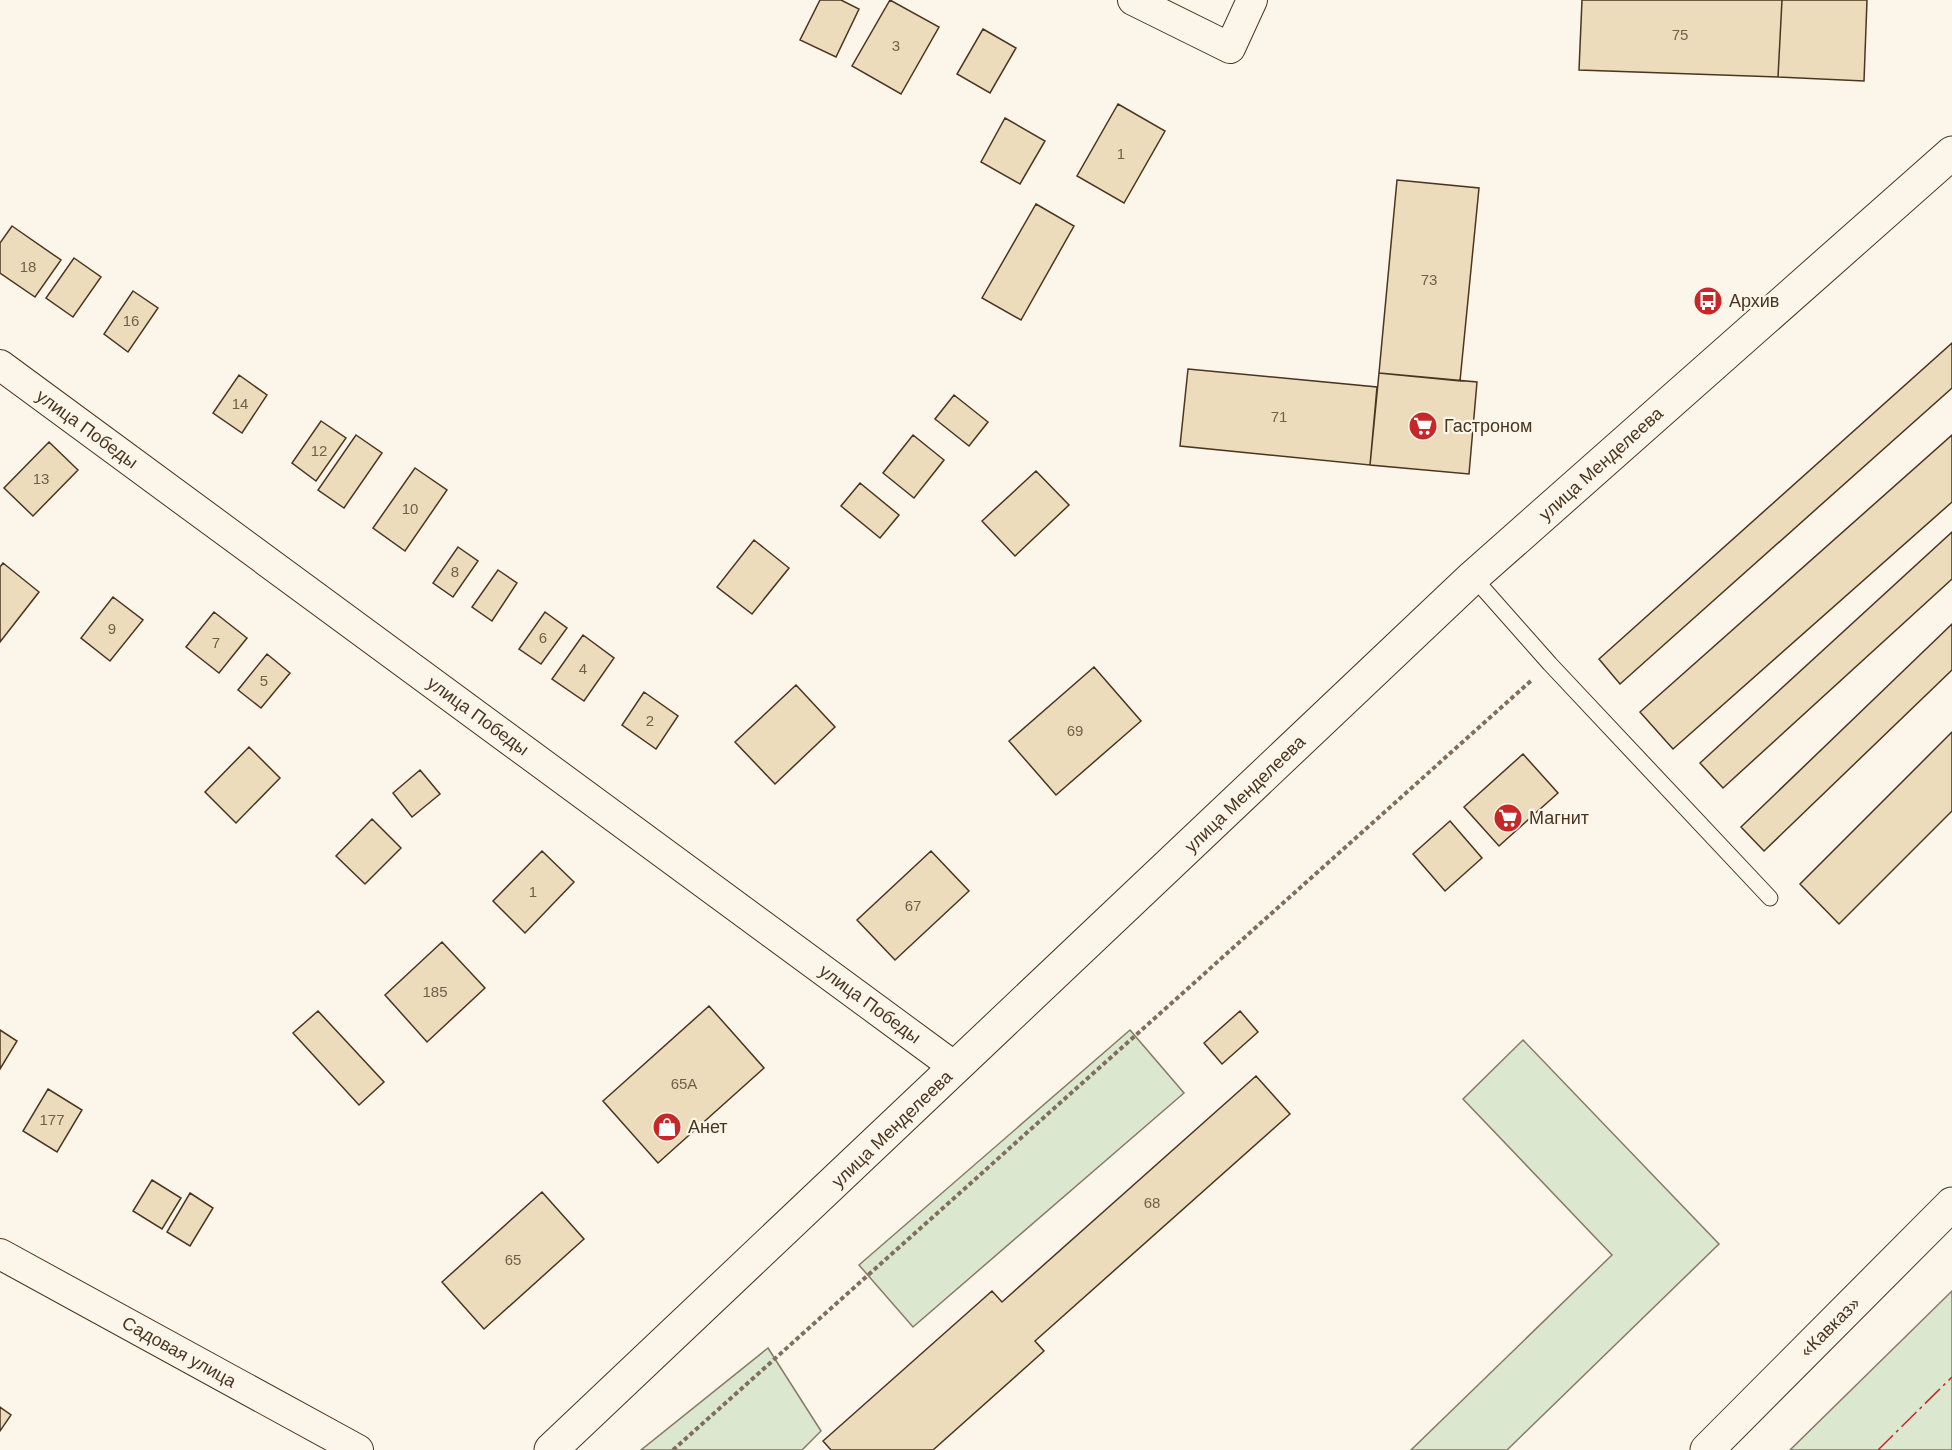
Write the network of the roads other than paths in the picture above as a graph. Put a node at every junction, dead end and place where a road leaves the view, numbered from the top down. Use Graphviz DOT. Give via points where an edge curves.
graph roads {
  1 [pos="1133,0"];
  2 [pos="1252,0"];
  3 [pos="1952,153"];
  4 [pos="0,365"];
  5 [pos="1473,577"];
  6 [pos="1770,898"];
  7 [pos="956,1068"];
  8 [pos="1952,1204"];
  9 [pos="0,1254"];
  10 [pos="358,1450"];
  11 [pos="551,1450"];
  12 [pos="1707,1450"];
  1 -- 2 [label="street" via="1230,48"];
  3 -- 5 [label="main road, улица Менделеева"];
  4 -- 7 [label="street, улица Победы"];
  5 -- 6 [label="lane"];
  5 -- 7 [label="main road, улица Менделеева"];
  7 -- 11 [label="main road, улица Менделеева"];
  8 -- 12 [label="main road, «Кавказ»"];
  9 -- 10 [label="street, Садовая улица"];
}
